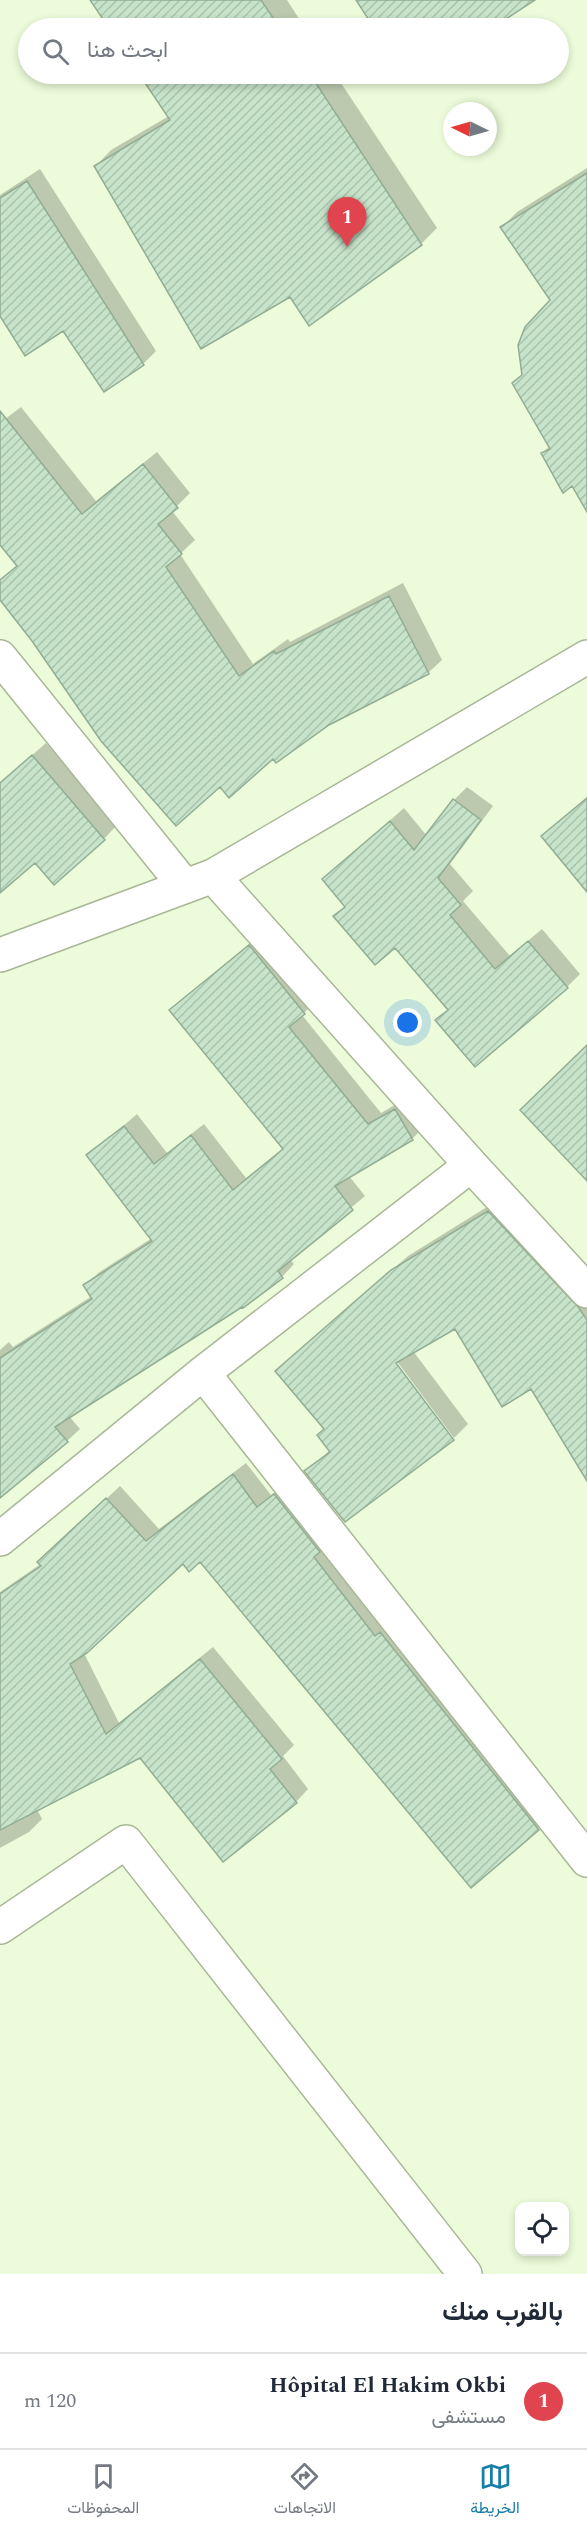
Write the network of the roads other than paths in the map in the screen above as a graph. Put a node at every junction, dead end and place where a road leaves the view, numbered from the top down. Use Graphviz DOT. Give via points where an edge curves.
graph roads {
  1 [pos="0,657"];
  2 [pos="584,664"];
  3 [pos="198,880"];
  4 [pos="0,955"];
  5 [pos="471,1165"];
  6 [pos="587,1291"];
  7 [pos="203,1373"];
  8 [pos="0,1539"];
  9 [pos="587,1860"];
  10 [pos="0,1927"];
  11 [pos="465,2274"];
  1 -- 3 [label="street"];
  2 -- 3 [label="street"];
  3 -- 4 [label="street"];
  3 -- 5 [label="street"];
  5 -- 6 [label="street"];
  5 -- 7 [label="street"];
  7 -- 8 [label="street"];
  7 -- 9 [label="street"];
  10 -- 11 [label="street" via="126,1842"];
}
